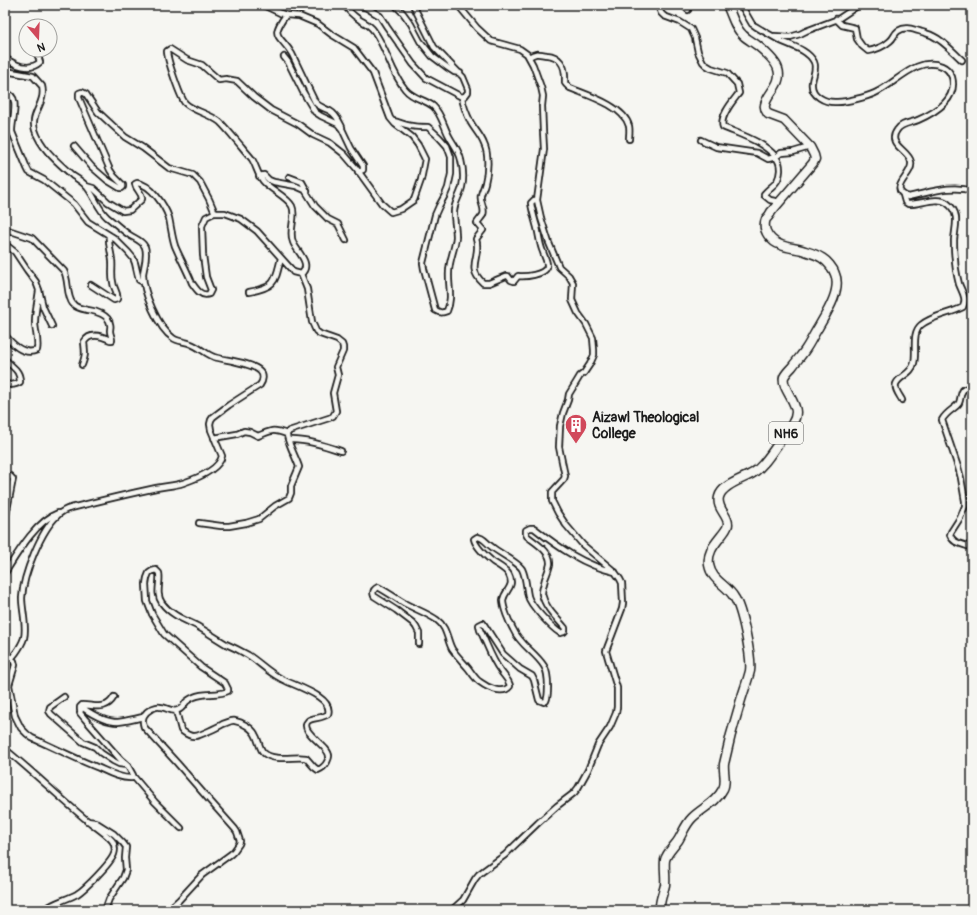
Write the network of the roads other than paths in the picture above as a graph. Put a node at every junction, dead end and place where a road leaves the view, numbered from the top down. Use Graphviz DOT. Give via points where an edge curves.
graph roads {
  1 [pos="264,5"];
  2 [pos="345,5"];
  3 [pos="356,5"];
  4 [pos="395,5"];
  5 [pos="413,5"];
  6 [pos="458,5"];
  7 [pos="658,5"];
  8 [pos="683,5"];
  9 [pos="727,5"];
  10 [pos="741,5"];
  11 [pos="859,5"];
  12 [pos="688,10"];
  13 [pos="286,15"];
  14 [pos="836,20"];
  15 [pos="773,36"];
  16 [pos="284,56"];
  17 [pos="529,57"];
  18 [pos="5,58"];
  19 [pos="39,58"];
  20 [pos="962,60"];
  21 [pos="5,66"];
  22 [pos="460,73"];
  23 [pos="5,93"];
  24 [pos="462,97"];
  25 [pos="393,121"];
  26 [pos="342,129"];
  27 [pos="629,139"];
  28 [pos="701,140"];
  29 [pos="74,146"];
  30 [pos="810,147"];
  31 [pos="776,157"];
  32 [pos="358,172"];
  33 [pos="259,176"];
  34 [pos="289,177"];
  35 [pos="86,186"];
  36 [pos="972,191"];
  37 [pos="308,194"];
  38 [pos="903,195"];
  39 [pos="537,200"];
  40 [pos="780,202"];
  41 [pos="215,213"];
  42 [pos="5,229"];
  43 [pos="109,235"];
  44 [pos="346,240"];
  45 [pos="5,244"];
  46 [pos="281,258"];
  47 [pos="301,274"];
  48 [pos="144,282"];
  49 [pos="91,285"];
  50 [pos="39,290"];
  51 [pos="250,292"];
  52 [pos="52,326"];
  53 [pos="5,335"];
  54 [pos="5,359"];
  55 [pos="82,364"];
  56 [pos="5,384"];
  57 [pos="972,387"];
  58 [pos="902,400"];
  59 [pos="287,434"];
  60 [pos="214,438"];
  61 [pos="289,440"];
  62 [pos="341,451"];
  63 [pos="5,478"];
  64 [pos="63,511"];
  65 [pos="5,520"];
  66 [pos="199,523"];
  67 [pos="972,548"];
  68 [pos="615,572"];
  69 [pos="5,573"];
  70 [pos="419,644"];
  71 [pos="11,658"];
  72 [pos="5,665"];
  73 [pos="64,697"];
  74 [pos="114,697"];
  75 [pos="80,710"];
  76 [pos="176,711"];
  77 [pos="143,717"];
  78 [pos="5,749"];
  79 [pos="128,766"];
  80 [pos="133,776"];
  81 [pos="87,821"];
  82 [pos="182,828"];
  83 [pos="44,910"];
  84 [pos="104,910"];
  85 [pos="168,910"];
  86 [pos="452,910"];
  87 [pos="660,910"];
  1 -- 13 [label="street"];
  2 -- 25 [label="street" via="374,31 406,90 434,107 459,151 463,182 454,208 456,237 449,272 450,295 447,311 443,313 435,310 423,263 435,215 450,181 451,157 447,146 428,127"];
  3 -- 24 [label="street" via="380,16 413,64 426,78"];
  4 -- 22 [label="street" via="432,56 454,72"];
  5 -- 22 [label="street" via="434,47"];
  6 -- 17 [label="street" via="487,38 520,49"];
  7 -- 31 [label="street" via="664,16 691,29 703,62 727,73 736,84 739,93 724,116 721,123 723,126 765,146"];
  8 -- 12 [label="street"];
  9 -- 30 [label="highway" via="743,35 778,66 779,77 765,109 768,114 784,120"];
  10 -- 15 [label="street" via="754,26"];
  11 -- 14 [label="street"];
  13 -- 25 [label="street" via="299,16 318,24 354,48 373,73"];
  13 -- 26 [label="street" via="276,31 278,36 292,54 315,102 334,114"];
  14 -- 15 [label="street" via="790,37"];
  14 -- 20 [label="street" via="842,25 855,28 857,39 868,51 890,42 898,31 908,28 933,35"];
  15 -- 38 [label="street" via="810,56 815,68 813,89 819,98 830,102 858,99 874,94 922,64 936,64 949,71 953,87 946,102 938,110 900,126 896,131 894,141 911,162 910,171 901,183 900,190"];
  16 -- 26 [label="street" via="315,112 338,124"];
  17 -- 27 [label="street" via="535,54 551,55 561,61 567,86 615,109 627,121"];
  17 -- 39 [label="street" via="543,96 544,149"];
  18 -- 19 [label="street" via="19,66 31,67 40,62"];
  21 -- 35 [label="street" via="11,72 33,76 42,86 42,97 34,118 37,136 55,160"];
  22 -- 24 [label="street" via="468,89"];
  23 -- 43 [label="street" via="14,99 11,128 27,168 74,204 88,222"];
  24 -- 39 [label="street" via="471,122 485,145 487,161 480,201 483,215 477,223 483,230 476,239 478,247 474,267 483,283 506,276 514,280 518,276 535,275 547,268 531,203"];
  25 -- 32 [label="street" via="418,144 425,159 414,200 391,212"];
  26 -- 32 [label="street" via="363,166 363,170"];
  28 -- 31 [label="street" via="716,147 756,153 768,159"];
  29 -- 41 [label="street" via="107,180 120,188 123,187 124,184 110,170 79,98 79,93 82,92 98,112 125,137 169,168 193,175 200,182"];
  30 -- 31 [label="street" via="781,153"];
  30 -- 40 [label="highway, NH6" via="814,155 813,163"];
  31 -- 40 [label="street" via="780,165 779,178 764,195 770,200"];
  32 -- 33 [label="street" via="344,154 330,143 271,110 237,81 219,80 202,65 187,60 169,49 168,58 186,104 219,121 252,159"];
  33 -- 37 [label="street" via="264,175 278,184 299,187"];
  33 -- 47 [label="street" via="293,208 291,233 293,243 304,261 304,270"];
  34 -- 37 [label="street" via="302,182"];
  35 -- 41 [label="street" via="93,188 108,202 125,211 130,210 142,199 135,184 140,183 150,189 165,210 174,244 192,283 205,295 211,290 203,256 202,226 206,217"];
  35 -- 48 [label="street" via="102,212 144,247"];
  36 -- 38 [label="street" via="954,188 908,197"];
  37 -- 44 [label="street" via="315,206 328,219 338,224"];
  38 -- 58 [label="street" via="908,204 942,201 951,207 957,221 954,241 955,262 965,299 963,307 940,314 918,328 915,334 914,365 896,384"];
  39 -- 68 [label="street" via="549,243 559,267 573,283 572,300 593,338 594,350 590,364 577,381 563,414 559,447 565,476 552,492 552,501 558,514 583,545"];
  40 -- 87 [label="highway, NH6" via="766,220 765,227 770,239 822,258 835,272 837,280 830,306 807,347 784,378 796,411 793,423 753,473 725,488 718,497 728,524 710,550 708,564 714,577 734,595 737,602 747,643 750,670 724,765 724,788 714,801 690,820 666,857"];
  41 -- 46 [label="street" via="225,213 241,219 257,231"];
  42 -- 55 [label="street" via="34,240 64,271 73,304 98,312 107,318 111,340 101,336 89,336 85,340 86,356"];
  43 -- 48 [label="street" via="133,258 139,280"];
  43 -- 49 [label="street" via="112,280 117,300"];
  45 -- 50 [label="street" via="15,252"];
  46 -- 47 [label="street" via="293,272"];
  46 -- 51 [label="street" via="272,284 262,290"];
  47 -- 59 [label="street" via="316,331 337,340 343,348 336,366 337,377 333,393 335,414"];
  48 -- 60 [label="street" via="152,309 174,339 190,343 213,356 252,366 262,375 260,385 213,417 210,424"];
  50 -- 52 [label="street" via="43,307"];
  50 -- 53 [label="street" via="35,311 37,350 23,351"];
  54 -- 56 [label="street" via="20,375 20,382"];
  57 -- 67 [label="street" via="963,390 960,402 942,420 965,497 965,506 950,535 956,543"];
  59 -- 60 [label="street" via="276,430 258,436 244,431"];
  59 -- 61 [label="street"];
  60 -- 64 [label="street" via="222,459 206,473 183,483"];
  61 -- 62 [label="street"];
  61 -- 66 [label="street" via="299,467 289,498 252,522 224,526"];
  63 -- 65 [label="street" via="10,476 13,479"];
  64 -- 69 [label="street" via="44,521"];
  64 -- 71 [label="street" via="42,536 30,562 23,586 24,639"];
  68 -- 70 [label="street" via="603,570 572,555 534,528 526,530 527,536 549,557 550,565 542,594 565,630 560,633 529,600 521,568 481,537 474,539 477,547 510,576 511,584 503,601 505,609 518,638 544,666 548,678 546,702 539,700 532,676 503,654 483,623 479,625 480,630 497,666 510,684 508,689 503,691 479,682 453,650 444,627 437,620 378,587 374,589 374,596 416,627 419,632"];
  68 -- 86 [label="street" via="622,583 623,603 606,651 617,688 617,707 613,721 574,793 505,855 479,874 463,900"];
  71 -- 72 [label="street"];
  71 -- 80 [label="street" via="15,665 9,685 15,716 18,725 27,734 86,763 121,776"];
  73 -- 79 [label="street" via="50,708 51,714 83,742 95,747 113,761"];
  74 -- 75 [label="street" via="111,702 102,706 82,705"];
  75 -- 77 [label="street" via="83,708 94,716 115,722"];
  75 -- 79 [label="street" via="91,727"];
  76 -- 76 [label="street" via="195,696 224,693 228,689 225,683 201,667 164,634 147,601 147,578 156,570 160,576 160,599 173,614 248,655 281,679 314,694 324,702 328,714 308,720 306,726 329,755 324,768 318,770 306,758 270,756 261,750 251,729 236,721 197,736 189,735 181,730"];
  76 -- 77 [label="street" via="158,706"];
  77 -- 85 [label="street" via="144,727 235,828 240,841 231,854 202,875"];
  78 -- 81 [label="street"];
  79 -- 80 [label="street"];
  80 -- 82 [label="street"];
  81 -- 83 [label="street" via="114,842 114,855 79,893"];
  81 -- 84 [label="street" via="94,821 126,847 126,870"];
}
